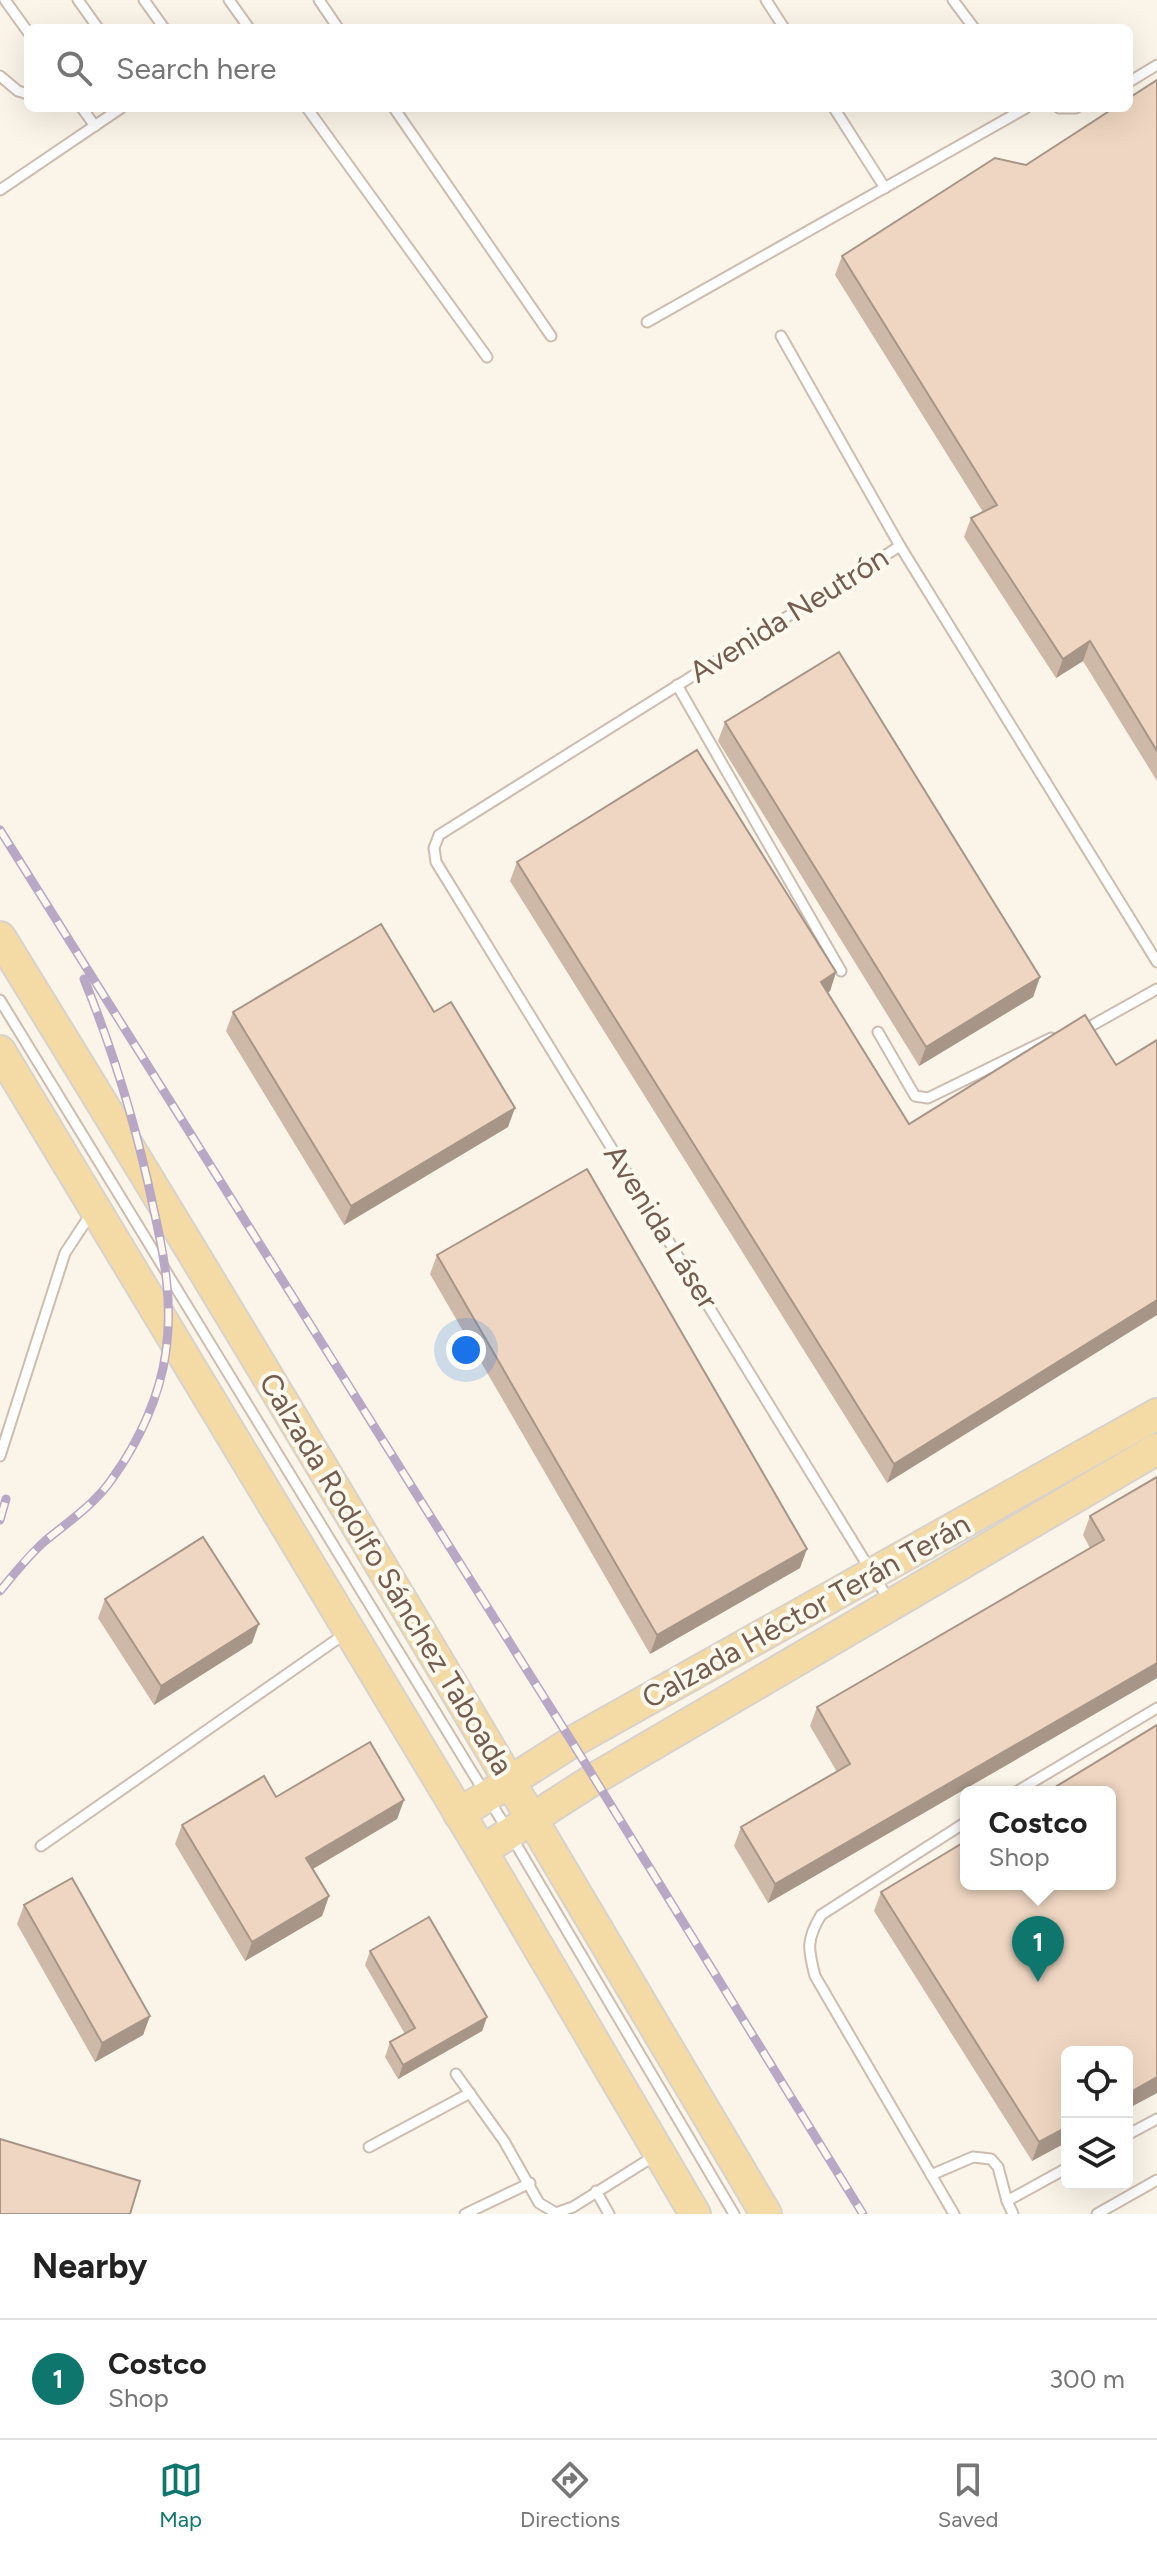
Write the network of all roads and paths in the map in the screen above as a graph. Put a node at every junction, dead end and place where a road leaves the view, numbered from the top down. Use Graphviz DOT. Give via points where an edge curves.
graph roads {
  1 [pos="5,0"];
  2 [pos="78,0"];
  3 [pos="144,0"];
  4 [pos="229,0"];
  5 [pos="319,0"];
  6 [pos="766,0"];
  7 [pos="953,0"];
  8 [pos="95,24"];
  9 [pos="161,24"];
  10 [pos="246,24"];
  11 [pos="335,24"];
  12 [pos="781,24"];
  13 [pos="971,24"];
  14 [pos="24,26"];
  15 [pos="1157,65"];
  16 [pos="0,76"];
  17 [pos="1133,80"];
  18 [pos="24,93"];
  19 [pos="85,112"];
  20 [pos="115,112"];
  21 [pos="310,112"];
  22 [pos="397,112"];
  23 [pos="837,112"];
  24 [pos="1019,112"];
  25 [pos="95,126"];
  26 [pos="885,188"];
  27 [pos="0,190"];
  28 [pos="647,322"];
  29 [pos="551,336"];
  30 [pos="781,336"];
  31 [pos="487,357"];
  32 [pos="900,546"];
  33 [pos="677,685"];
  34 [pos="434,848"];
  35 [pos="0,937"];
  36 [pos="1157,962"];
  37 [pos="841,971"];
  38 [pos="1157,989"];
  39 [pos="0,1000"];
  40 [pos="1074,1026"];
  41 [pos="878,1032"];
  42 [pos="1061,1033"];
  43 [pos="0,1051"];
  44 [pos="94,1209"];
  45 [pos="1157,1414"];
  46 [pos="1157,1449"];
  47 [pos="0,1456"];
  48 [pos="874,1572"];
  49 [pos="892,1605"];
  50 [pos="349,1631"];
  51 [pos="1157,1708"];
  52 [pos="1026,1786"];
  53 [pos="499,1790"];
  54 [pos="459,1814"];
  55 [pos="522,1826"];
  56 [pos="960,1826"];
  57 [pos="41,1846"];
  58 [pos="482,1851"];
  59 [pos="456,2074"];
  60 [pos="470,2093"];
  61 [pos="1157,2119"];
  62 [pos="1133,2132"];
  63 [pos="369,2147"];
  64 [pos="659,2153"];
  65 [pos="1061,2171"];
  66 [pos="931,2175"];
  67 [pos="1157,2180"];
  68 [pos="530,2183"];
  69 [pos="596,2191"];
  70 [pos="1007,2201"];
  71 [pos="465,2214"];
  72 [pos="609,2214"];
  73 [pos="695,2214"];
  74 [pos="734,2214"];
  75 [pos="766,2214"];
  76 [pos="954,2214"];
  77 [pos="1013,2214"];
  78 [pos="1097,2214"];
  1 -- 14 [label="lane"];
  2 -- 8 [label="lane"];
  3 -- 9 [label="lane"];
  4 -- 10 [label="lane"];
  5 -- 11 [label="lane"];
  6 -- 12 [label="lane"];
  7 -- 13 [label="lane"];
  15 -- 17 [label="lane"];
  16 -- 18 [label="lane"];
  19 -- 25 [label="lane"];
  20 -- 25 [label="lane"];
  21 -- 31 [label="lane"];
  22 -- 29 [label="lane"];
  23 -- 26 [label="lane"];
  24 -- 26 [label="lane"];
  25 -- 27 [label="lane"];
  26 -- 28 [label="lane"];
  30 -- 32 [label="lane"];
  32 -- 33 [label="lane, Avenida Neutrón"];
  32 -- 36 [label="lane, Avenida Neutrón"];
  33 -- 34 [label="lane, Avenida Neutrón" via="439,835"];
  33 -- 37 [label="lane"];
  34 -- 48 [label="lane, Avenida Láser" via="436,862"];
  35 -- 53 [label="main road, Calzada Rodolfo Sánchez Taboada" via="147,1175"];
  38 -- 40 [label="lane" via="1089,1027"];
  39 -- 53 [label="lane"];
  41 -- 42 [label="lane" via="915,1096 928,1098"];
  43 -- 44 [label="main road, Calzada Rodolfo Sánchez Taboada"];
  44 -- 47 [label="lane" via="65,1253"];
  44 -- 50 [label="main road, Calzada Rodolfo Sánchez Taboada"];
  45 -- 48 [label="main road, Calzada Héctor Terán Terán"];
  46 -- 49 [label="main road, Calzada Héctor Terán Terán"];
  48 -- 49 [label="lane, Avenida Láser"];
  48 -- 53 [label="main road, Calzada Héctor Terán Terán" via="572,1742"];
  49 -- 55 [label="main road, Calzada Héctor Terán Terán"];
  50 -- 54 [label="main road, Calzada Rodolfo Sánchez Taboada"];
  50 -- 57 [label="lane"];
  51 -- 52 [label="lane"];
  53 -- 54 [label="main road, Calzada Héctor Terán Terán"];
  53 -- 55 [label="main road, Calzada Rodolfo Sánchez Taboada"];
  54 -- 58 [label="main road, Calzada Rodolfo Sánchez Taboada"];
  55 -- 58 [label="main road, Calzada Héctor Terán Terán"];
  55 -- 74 [label="lane"];
  55 -- 75 [label="main road, Calzada Rodolfo Sánchez Taboada"];
  56 -- 66 [label="lane" via="821,1915 810,1932 808,1949 815,1976"];
  58 -- 64 [label="main road, Calzada Rodolfo Sánchez Taboada"];
  59 -- 60 [label="lane"];
  60 -- 63 [label="lane"];
  60 -- 68 [label="lane"];
  61 -- 62 [label="lane"];
  64 -- 69 [label="lane"];
  64 -- 73 [label="main road, Calzada Rodolfo Sánchez Taboada"];
  65 -- 70 [label="lane"];
  66 -- 70 [label="lane" via="973,2157 991,2159"];
  66 -- 76 [label="lane"];
  67 -- 78 [label="lane"];
  68 -- 69 [label="lane" via="539,2203 556,2213"];
  68 -- 71 [label="lane"];
  69 -- 72 [label="lane"];
  70 -- 77 [label="lane"];
}
